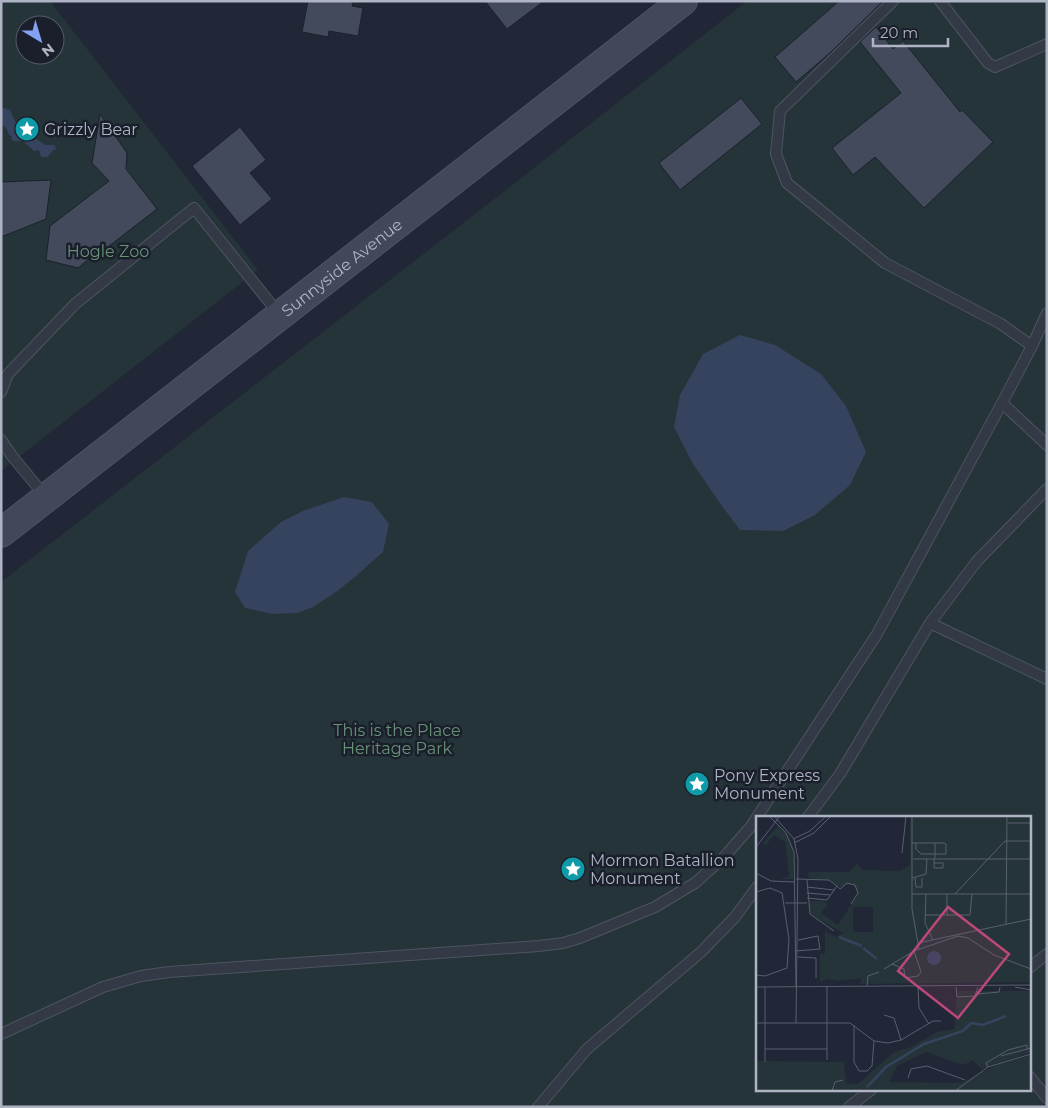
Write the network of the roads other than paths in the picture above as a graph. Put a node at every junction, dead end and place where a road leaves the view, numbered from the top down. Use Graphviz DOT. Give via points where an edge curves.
graph roads {
  1 [pos="682,1"];
  2 [pos="893,1"];
  3 [pos="940,1"];
  4 [pos="1047,44"];
  5 [pos="1047,313"];
  6 [pos="279,315"];
  7 [pos="1032,346"];
  8 [pos="1,392"];
  9 [pos="1002,403"];
  10 [pos="1,440"];
  11 [pos="1047,445"];
  12 [pos="1047,489"];
  13 [pos="46,498"];
  14 [pos="1,533"];
  15 [pos="930,623"];
  16 [pos="1047,679"];
  17 [pos="758,816"];
  18 [pos="809,816"];
  19 [pos="756,819"];
  20 [pos="756,888"];
  21 [pos="1047,954"];
  22 [pos="1030,967"];
  23 [pos="1,1034"];
  24 [pos="1030,1077"];
  25 [pos="871,1090"];
  26 [pos="1047,1098"];
  27 [pos="538,1107"];
  28 [pos="849,1107"];
  1 -- 6 [label="main road, Sunnyside Avenue"];
  2 -- 7 [label="lane" via="780,112 776,154 786,183 885,263 1001,324"];
  3 -- 4 [label="lane" via="988,63 995,66"];
  5 -- 7 [label="lane"];
  6 -- 8 [label="lane" via="194,208 75,304 8,374"];
  6 -- 13 [label="main road, Sunnyside Avenue"];
  7 -- 9 [label="lane"];
  9 -- 11 [label="lane"];
  9 -- 17 [label="lane" via="877,634"];
  10 -- 13 [label="lane"];
  12 -- 15 [label="lane" via="977,561"];
  13 -- 14 [label="main road, Sunnyside Avenue"];
  15 -- 16 [label="lane"];
  15 -- 18 [label="lane" via="840,774"];
  19 -- 23 [label="lane" via="725,856 695,883 655,907 563,943 141,976 103,987"];
  20 -- 27 [label="lane" via="735,917 701,952 587,1049"];
  21 -- 22 [label="lane"];
  24 -- 26 [label="lane"];
  25 -- 28 [label="lane"];
}
